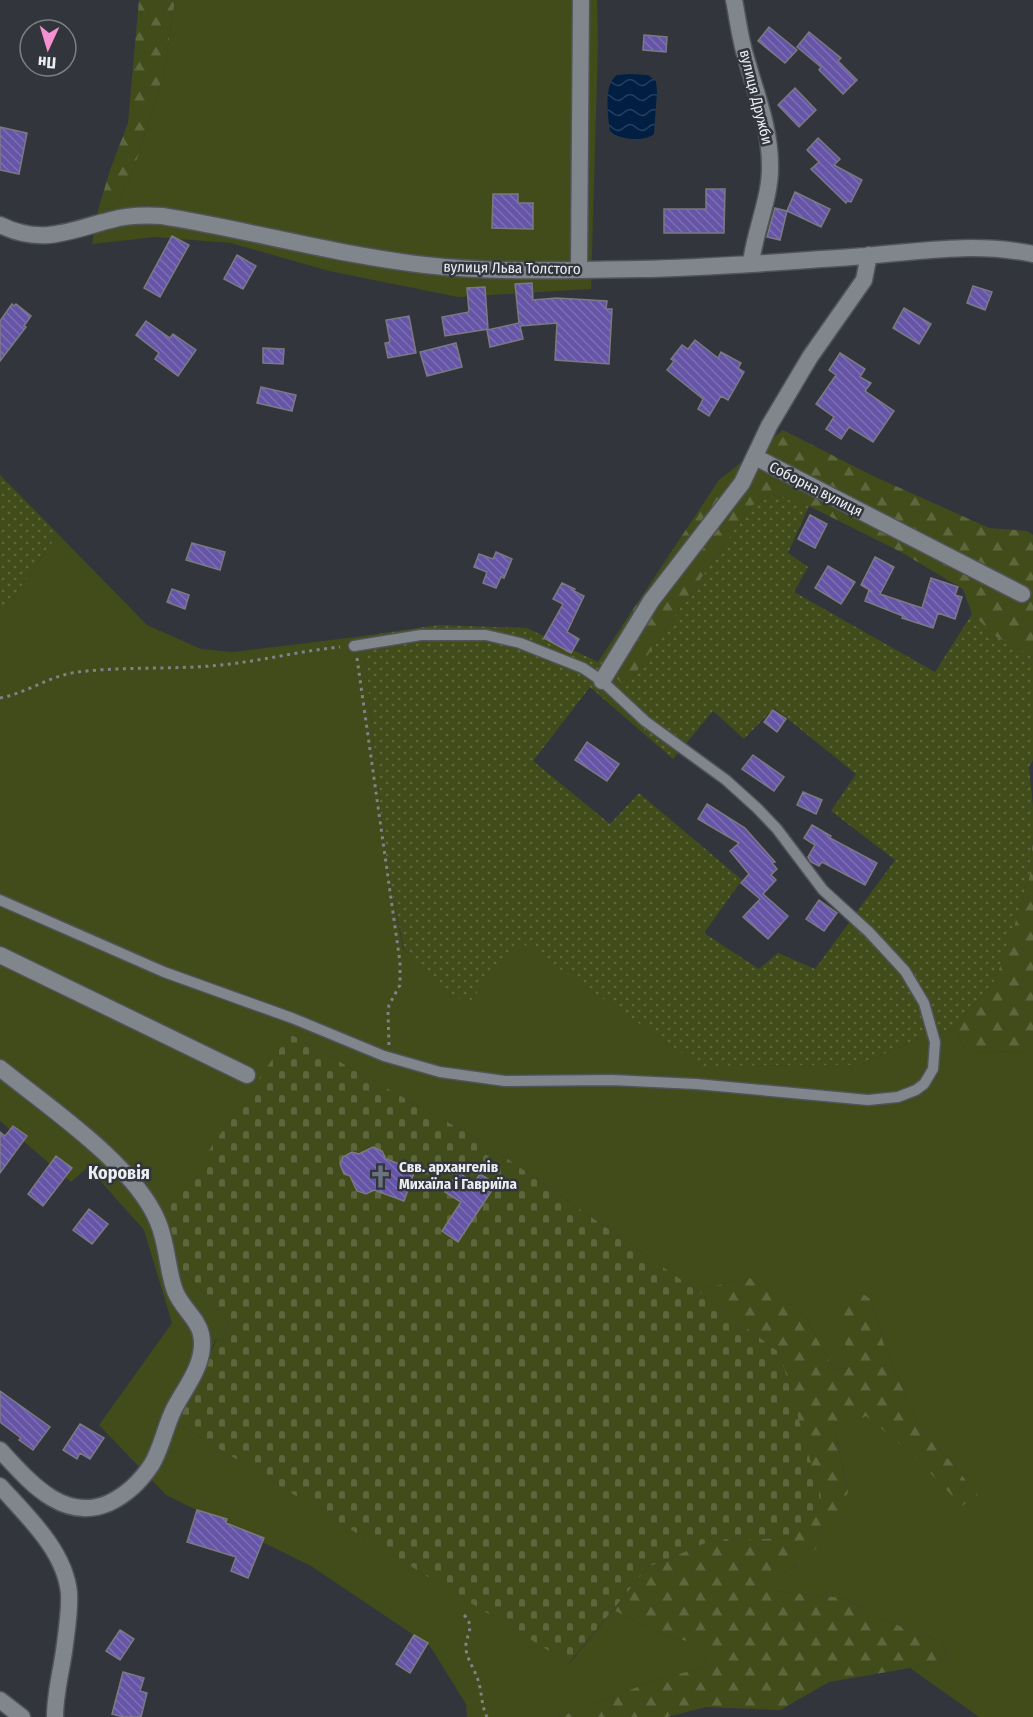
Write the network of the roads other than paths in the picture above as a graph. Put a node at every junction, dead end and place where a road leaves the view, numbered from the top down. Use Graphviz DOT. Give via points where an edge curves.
graph roads {
  1 [pos="581,0"];
  2 [pos="734,0"];
  3 [pos="0,225"];
  4 [pos="1033,254"];
  5 [pos="869,255"];
  6 [pos="751,263"];
  7 [pos="579,269"];
  8 [pos="755,457"];
  9 [pos="1022,594"];
  10 [pos="354,645"];
  11 [pos="602,681"];
  12 [pos="0,900"];
  13 [pos="0,955"];
  14 [pos="0,1068"];
  15 [pos="247,1075"];
  16 [pos="0,1450"];
  17 [pos="0,1486"];
  18 [pos="0,1700"];
  19 [pos="22,1717"];
  20 [pos="55,1717"];
  1 -- 7 [label="street"];
  2 -- 6 [label="street, вулиця Дружби" via="770,150 768,188"];
  3 -- 7 [label="street, вулиця Льва Толстого" via="20,233 52,236 123,217 162,216 424,265 477,270"];
  4 -- 5 [label="street, вулиця Льва Толстого" via="964,247"];
  5 -- 6 [label="street, вулиця Льва Толстого"];
  5 -- 8 [label="street, Соборна вулиця" via="864,280 810,357"];
  6 -- 7 [label="street, вулиця Льва Толстого"];
  8 -- 9 [label="street, Соборна вулиця"];
  8 -- 11 [label="street" via="742,483 651,602"];
  10 -- 11 [label="lane" via="422,636 486,635 520,643 583,668"];
  11 -- 12 [label="lane" via="645,721 726,780 757,808 823,890 895,958 918,991 935,1042 935,1054 924,1084 908,1094 857,1100 696,1084 505,1081 440,1072 384,1056 164,972"];
  13 -- 15 [label="street"];
  14 -- 16 [label="street" via="98,1148 140,1192 158,1220 177,1298 202,1336 199,1361 154,1459 133,1488 118,1499 93,1508 64,1505 38,1489"];
  17 -- 20 [label="street" via="48,1542 68,1585"];
  18 -- 19 [label="street"];
}
